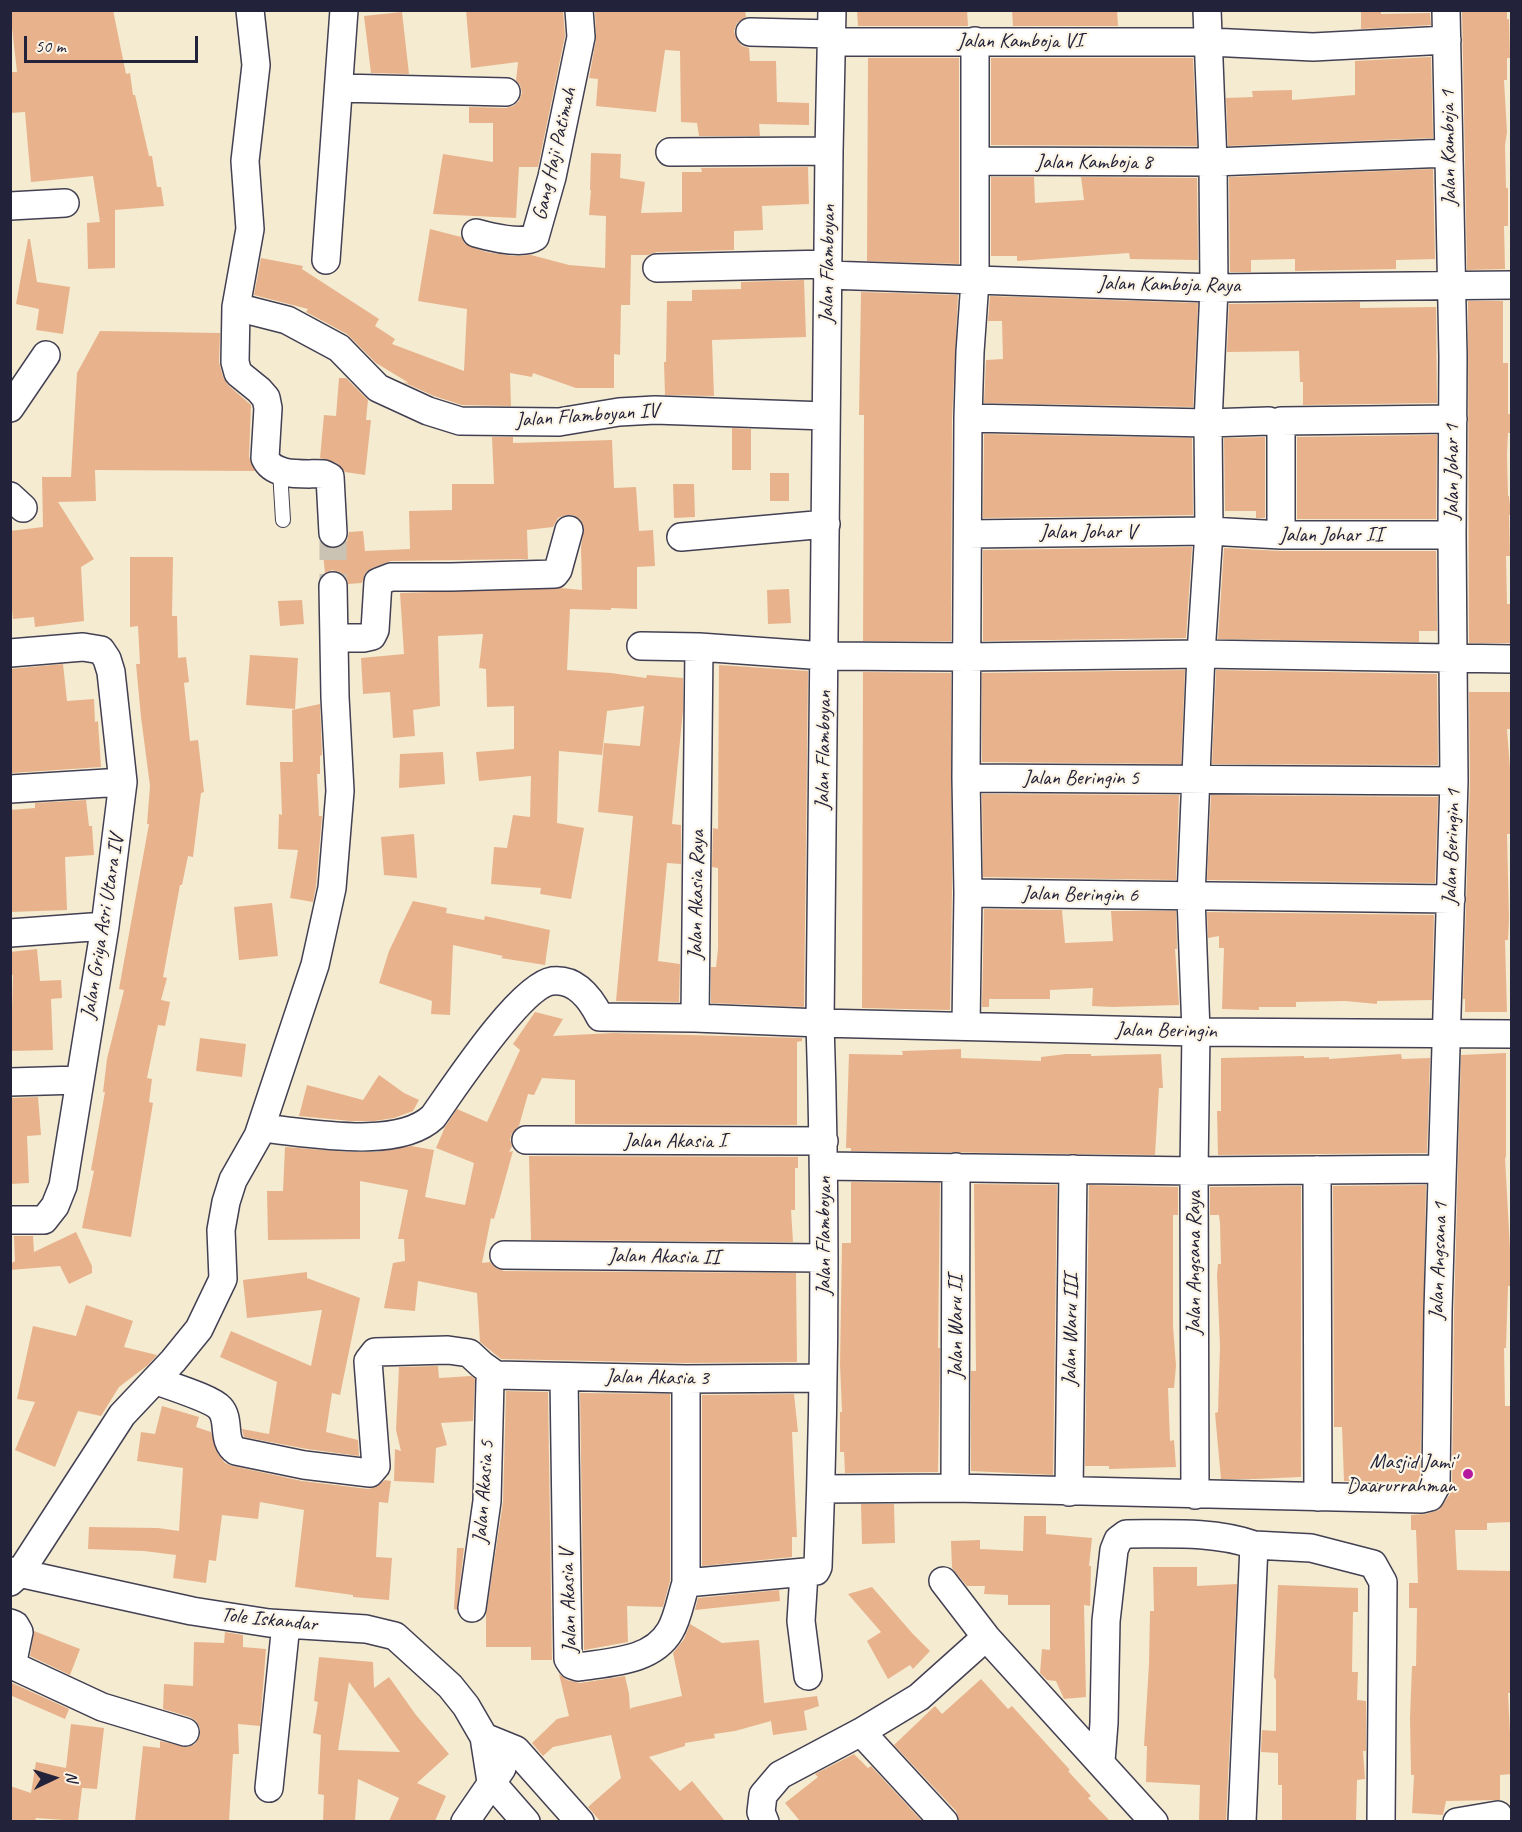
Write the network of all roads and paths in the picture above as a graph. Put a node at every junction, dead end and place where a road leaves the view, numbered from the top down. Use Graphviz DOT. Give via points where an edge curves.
graph roads {
  1 [pos="250,10"];
  2 [pos="344,10"];
  3 [pos="579,10"];
  4 [pos="1207,10"];
  5 [pos="1446,10"];
  6 [pos="832,29"];
  7 [pos="750,32"];
  8 [pos="1448,40"];
  9 [pos="975,41"];
  10 [pos="1210,42"];
  11 [pos="339,88"];
  12 [pos="506,92"];
  13 [pos="829,152"];
  14 [pos="670,153"];
  15 [pos="1449,153"];
  16 [pos="975,161"];
  17 [pos="1213,162"];
  18 [pos="65,202"];
  19 [pos="10,206"];
  20 [pos="476,233"];
  21 [pos="326,260"];
  22 [pos="657,268"];
  23 [pos="827,269"];
  24 [pos="975,281"];
  25 [pos="1452,285"];
  26 [pos="1512,285"];
  27 [pos="1214,288"];
  28 [pos="236,307"];
  29 [pos="46,355"];
  30 [pos="10,408"];
  31 [pos="826,416"];
  32 [pos="968,418"];
  33 [pos="1453,419"];
  34 [pos="1269,421"];
  35 [pos="1208,423"];
  36 [pos="280,471"];
  37 [pos="283,520"];
  38 [pos="826,525"];
  39 [pos="569,530"];
  40 [pos="1209,531"];
  41 [pos="333,533"];
  42 [pos="968,534"];
  43 [pos="1281,535"];
  44 [pos="1452,535"];
  45 [pos="681,537"];
  46 [pos="333,586"];
  47 [pos="334,638"];
  48 [pos="641,646"];
  49 [pos="699,647"];
  50 [pos="10,653"];
  51 [pos="1201,654"];
  52 [pos="825,656"];
  53 [pos="967,657"];
  54 [pos="1512,659"];
  55 [pos="1453,660"];
  56 [pos="966,778"];
  57 [pos="1196,778"];
  58 [pos="1454,781"];
  59 [pos="123,782"];
  60 [pos="10,789"];
  61 [pos="968,893"];
  62 [pos="1191,897"];
  63 [pos="1451,899"];
  64 [pos="105,926"];
  65 [pos="10,933"];
  66 [pos="695,1018"];
  67 [pos="820,1023"];
  68 [pos="966,1025"];
  69 [pos="1196,1032"];
  70 [pos="1512,1034"];
  71 [pos="1447,1035"];
  72 [pos="78,1080"];
  73 [pos="10,1082"];
  74 [pos="261,1128"];
  75 [pos="526,1140"];
  76 [pos="824,1154"];
  77 [pos="956,1167"];
  78 [pos="1073,1169"];
  79 [pos="1442,1169"];
  80 [pos="1317,1170"];
  81 [pos="1194,1171"];
  82 [pos="10,1220"];
  83 [pos="504,1255"];
  84 [pos="824,1258"];
  85 [pos="494,1375"];
  86 [pos="564,1377"];
  87 [pos="822,1378"];
  88 [pos="686,1379"];
  89 [pos="155,1380"];
  90 [pos="955,1488"];
  91 [pos="821,1489"];
  92 [pos="1069,1492"];
  93 [pos="1195,1495"];
  94 [pos="1318,1497"];
  95 [pos="1254,1545"];
  96 [pos="804,1573"];
  97 [pos="13,1576"];
  98 [pos="943,1581"];
  99 [pos="686,1583"];
  100 [pos="472,1608"];
  101 [pos="10,1623"];
  102 [pos="286,1624"];
  103 [pos="986,1637"];
  104 [pos="808,1676"];
  105 [pos="185,1732"];
  106 [pos="861,1732"];
  107 [pos="484,1737"];
  108 [pos="516,1750"];
  109 [pos="1101,1761"];
  110 [pos="491,1782"];
  111 [pos="269,1788"];
  112 [pos="1498,1815"];
  113 [pos="465,1821"];
  114 [pos="526,1821"];
  115 [pos="580,1821"];
  116 [pos="765,1821"];
  117 [pos="944,1821"];
  118 [pos="1154,1821"];
  119 [pos="1242,1821"];
  120 [pos="1381,1821"];
  121 [pos="1456,1821"];
  1 -- 28 [label="street" via="256,65 244,161 249,219"];
  2 -- 11 [label="street"];
  3 -- 20 [label="street, Gang Haji Patimah" via="581,37 536,237 507,239"];
  4 -- 10 [label="street, Jalan Angsana Raya"];
  5 -- 8 [label="street, Jalan Kamboja 1"];
  6 -- 7 [label="street, Jalan Kamboja VI"];
  6 -- 9 [label="street, Jalan Kamboja VI"];
  6 -- 13 [label="street, Jalan Flamboyan"];
  8 -- 10 [label="street, Jalan Kamboja VI" via="1313,47"];
  8 -- 15 [label="street, Jalan Kamboja 1"];
  9 -- 10 [label="street, Jalan Kamboja VI"];
  9 -- 16 [label="street"];
  10 -- 17 [label="street, Jalan Angsana Raya"];
  11 -- 12 [label="street"];
  11 -- 21 [label="street"];
  13 -- 14 [label="street"];
  13 -- 23 [label="street, Jalan Flamboyan"];
  15 -- 17 [label="street, Jalan Kamboja 8"];
  15 -- 25 [label="street, Jalan Kamboja 1"];
  16 -- 17 [label="street, Jalan Kamboja 8"];
  16 -- 24 [label="street"];
  17 -- 27 [label="street, Jalan Angsana Raya"];
  18 -- 19 [label="street"];
  22 -- 23 [label="street, Jalan Kamboja Raya"];
  23 -- 24 [label="street, Jalan Kamboja Raya"];
  23 -- 31 [label="street, Jalan Flamboyan"];
  24 -- 27 [label="street, Jalan Kamboja Raya"];
  24 -- 32 [label="street"];
  25 -- 26 [label="street, Jalan Kamboja Raya"];
  25 -- 27 [label="street, Jalan Kamboja Raya"];
  25 -- 33 [label="street, Jalan Johar 1"];
  27 -- 35 [label="street, Jalan Angsana Raya"];
  28 -- 31 [label="street, Jalan Flamboyan IV" via="287,320 339,348 378,388 460,421 559,422 655,410"];
  28 -- 36 [label="street" via="235,362 238,373 266,398 265,458 268,465"];
  29 -- 30 [label="street"];
  31 -- 38 [label="street, Jalan Flamboyan"];
  32 -- 35 [label="street"];
  32 -- 42 [label="street"];
  33 -- 43 [label="street" via="1281,421"];
  33 -- 44 [label="street, Jalan Johar 1"];
  34 -- 35 [label="street"];
  35 -- 40 [label="street, Jalan Angsana Raya"];
  36 -- 37 [label="lane"];
  36 -- 41 [label="street" via="330,477"];
  38 -- 45 [label="street"];
  38 -- 52 [label="street, Jalan Flamboyan"];
  39 -- 47 [label="street" via="555,574 384,579 378,582 372,636"];
  40 -- 42 [label="street, Jalan Johar V"];
  40 -- 43 [label="street, Jalan Johar II"];
  40 -- 51 [label="street, Jalan Angsana Raya"];
  42 -- 53 [label="street"];
  43 -- 44 [label="street, Jalan Johar II"];
  44 -- 55 [label="street, Jalan Johar 1"];
  46 -- 47 [label="street"];
  47 -- 74 [label="street" via="340,792 332,888 315,965"];
  48 -- 49 [label="street"];
  49 -- 52 [label="street"];
  49 -- 66 [label="street, Jalan Akasia Raya"];
  50 -- 59 [label="street, Jalan Griya Asri Utara IV" via="83,646 101,650 111,672"];
  51 -- 53 [label="street"];
  51 -- 55 [label="street"];
  51 -- 57 [label="street, Jalan Angsana Raya"];
  52 -- 53 [label="street"];
  52 -- 67 [label="street, Jalan Flamboyan"];
  53 -- 56 [label="street"];
  54 -- 55 [label="street"];
  55 -- 58 [label="street, Jalan Beringin 1"];
  56 -- 57 [label="street, Jalan Beringin 5"];
  56 -- 61 [label="street"];
  57 -- 58 [label="street, Jalan Beringin 5"];
  57 -- 62 [label="street, Jalan Angsana Raya"];
  58 -- 63 [label="street, Jalan Beringin 1"];
  59 -- 60 [label="street"];
  59 -- 64 [label="street, Jalan Griya Asri Utara IV"];
  61 -- 62 [label="street, Jalan Beringin 6"];
  61 -- 68 [label="street"];
  62 -- 63 [label="street, Jalan Beringin 6"];
  62 -- 69 [label="street, Jalan Angsana Raya"];
  63 -- 71 [label="street, Jalan Beringin 1"];
  64 -- 65 [label="street"];
  64 -- 72 [label="street, Jalan Griya Asri Utara IV"];
  66 -- 67 [label="street"];
  66 -- 74 [label="street" via="600,1017 592,1001 577,986 552,981 506,1017 424,1126 396,1135 364,1137"];
  67 -- 68 [label="street, Jalan Beringin"];
  67 -- 76 [label="street, Jalan Flamboyan"];
  68 -- 69 [label="street, Jalan Beringin"];
  69 -- 71 [label="street, Jalan Beringin"];
  69 -- 81 [label="street, Jalan Angsana Raya"];
  70 -- 71 [label="street, Jalan Beringin"];
  71 -- 79 [label="street, Jalan Angsana 1"];
  72 -- 73 [label="street"];
  72 -- 82 [label="street, Jalan Griya Asri Utara IV" via="63,1186 55,1206 44,1220"];
  74 -- 89 [label="street" via="233,1180 226,1202 221,1230 223,1279 199,1329"];
  75 -- 76 [label="street, Jalan Akasia I"];
  76 -- 77 [label="street, Jalan Akasia I"];
  76 -- 84 [label="street, Jalan Flamboyan"];
  77 -- 78 [label="street, Jalan Akasia I"];
  77 -- 90 [label="street, Jalan Waru II"];
  78 -- 81 [label="street, Jalan Akasia I"];
  78 -- 92 [label="street, Jalan Waru III"];
  79 -- 80 [label="street, Jalan Akasia I"];
  79 -- 94 [label="street, Jalan Angsana 1" via="1436,1486 1430,1497 1422,1499"];
  80 -- 81 [label="street, Jalan Akasia I"];
  80 -- 94 [label="street"];
  81 -- 93 [label="street, Jalan Angsana Raya"];
  83 -- 84 [label="street, Jalan Akasia II"];
  84 -- 87 [label="street, Jalan Flamboyan"];
  85 -- 86 [label="street, Jalan Akasia 3"];
  85 -- 89 [label="street" via="469,1353 375,1352 368,1361 376,1466 370,1473 236,1451 228,1443 224,1414 219,1407"];
  85 -- 100 [label="street, Jalan Akasia 5" via="490,1381 487,1501"];
  86 -- 88 [label="street, Jalan Akasia 3"];
  86 -- 99 [label="street, Jalan Akasia V" via="568,1659 572,1665 638,1657 656,1646 670,1632"];
  87 -- 88 [label="street, Jalan Akasia 3"];
  87 -- 91 [label="street, Jalan Flamboyan"];
  88 -- 99 [label="street"];
  89 -- 97 [label="street" via="122,1415"];
  90 -- 91 [label="street"];
  90 -- 92 [label="street"];
  91 -- 96 [label="street, Jalan Flamboyan" via="818,1567"];
  92 -- 93 [label="street"];
  93 -- 94 [label="street"];
  95 -- 109 [label="street" via="1193,1535 1126,1534 1118,1540 1106,1622"];
  95 -- 119 [label="street"];
  95 -- 120 [label="street" via="1311,1548 1373,1564 1383,1582"];
  96 -- 99 [label="street"];
  96 -- 104 [label="street" via="801,1622"];
  97 -- 102 [label="street, Tole Iskandar" via="192,1611"];
  98 -- 103 [label="street"];
  101 -- 105 [label="street" via="19,1632 14,1656 18,1668 102,1707"];
  102 -- 107 [label="street, Tole Iskandar" via="366,1629 395,1636 450,1686"];
  102 -- 111 [label="street"];
  103 -- 106 [label="street" via="919,1697"];
  103 -- 109 [label="street"];
  106 -- 116 [label="street" via="780,1775 763,1795 761,1812"];
  106 -- 117 [label="street"];
  107 -- 108 [label="street"];
  107 -- 110 [label="street, Tole Iskandar"];
  108 -- 110 [label="street"];
  108 -- 115 [label="street"];
  109 -- 118 [label="street"];
  110 -- 113 [label="street"];
  110 -- 114 [label="street"];
  112 -- 121 [label="street"];
}
